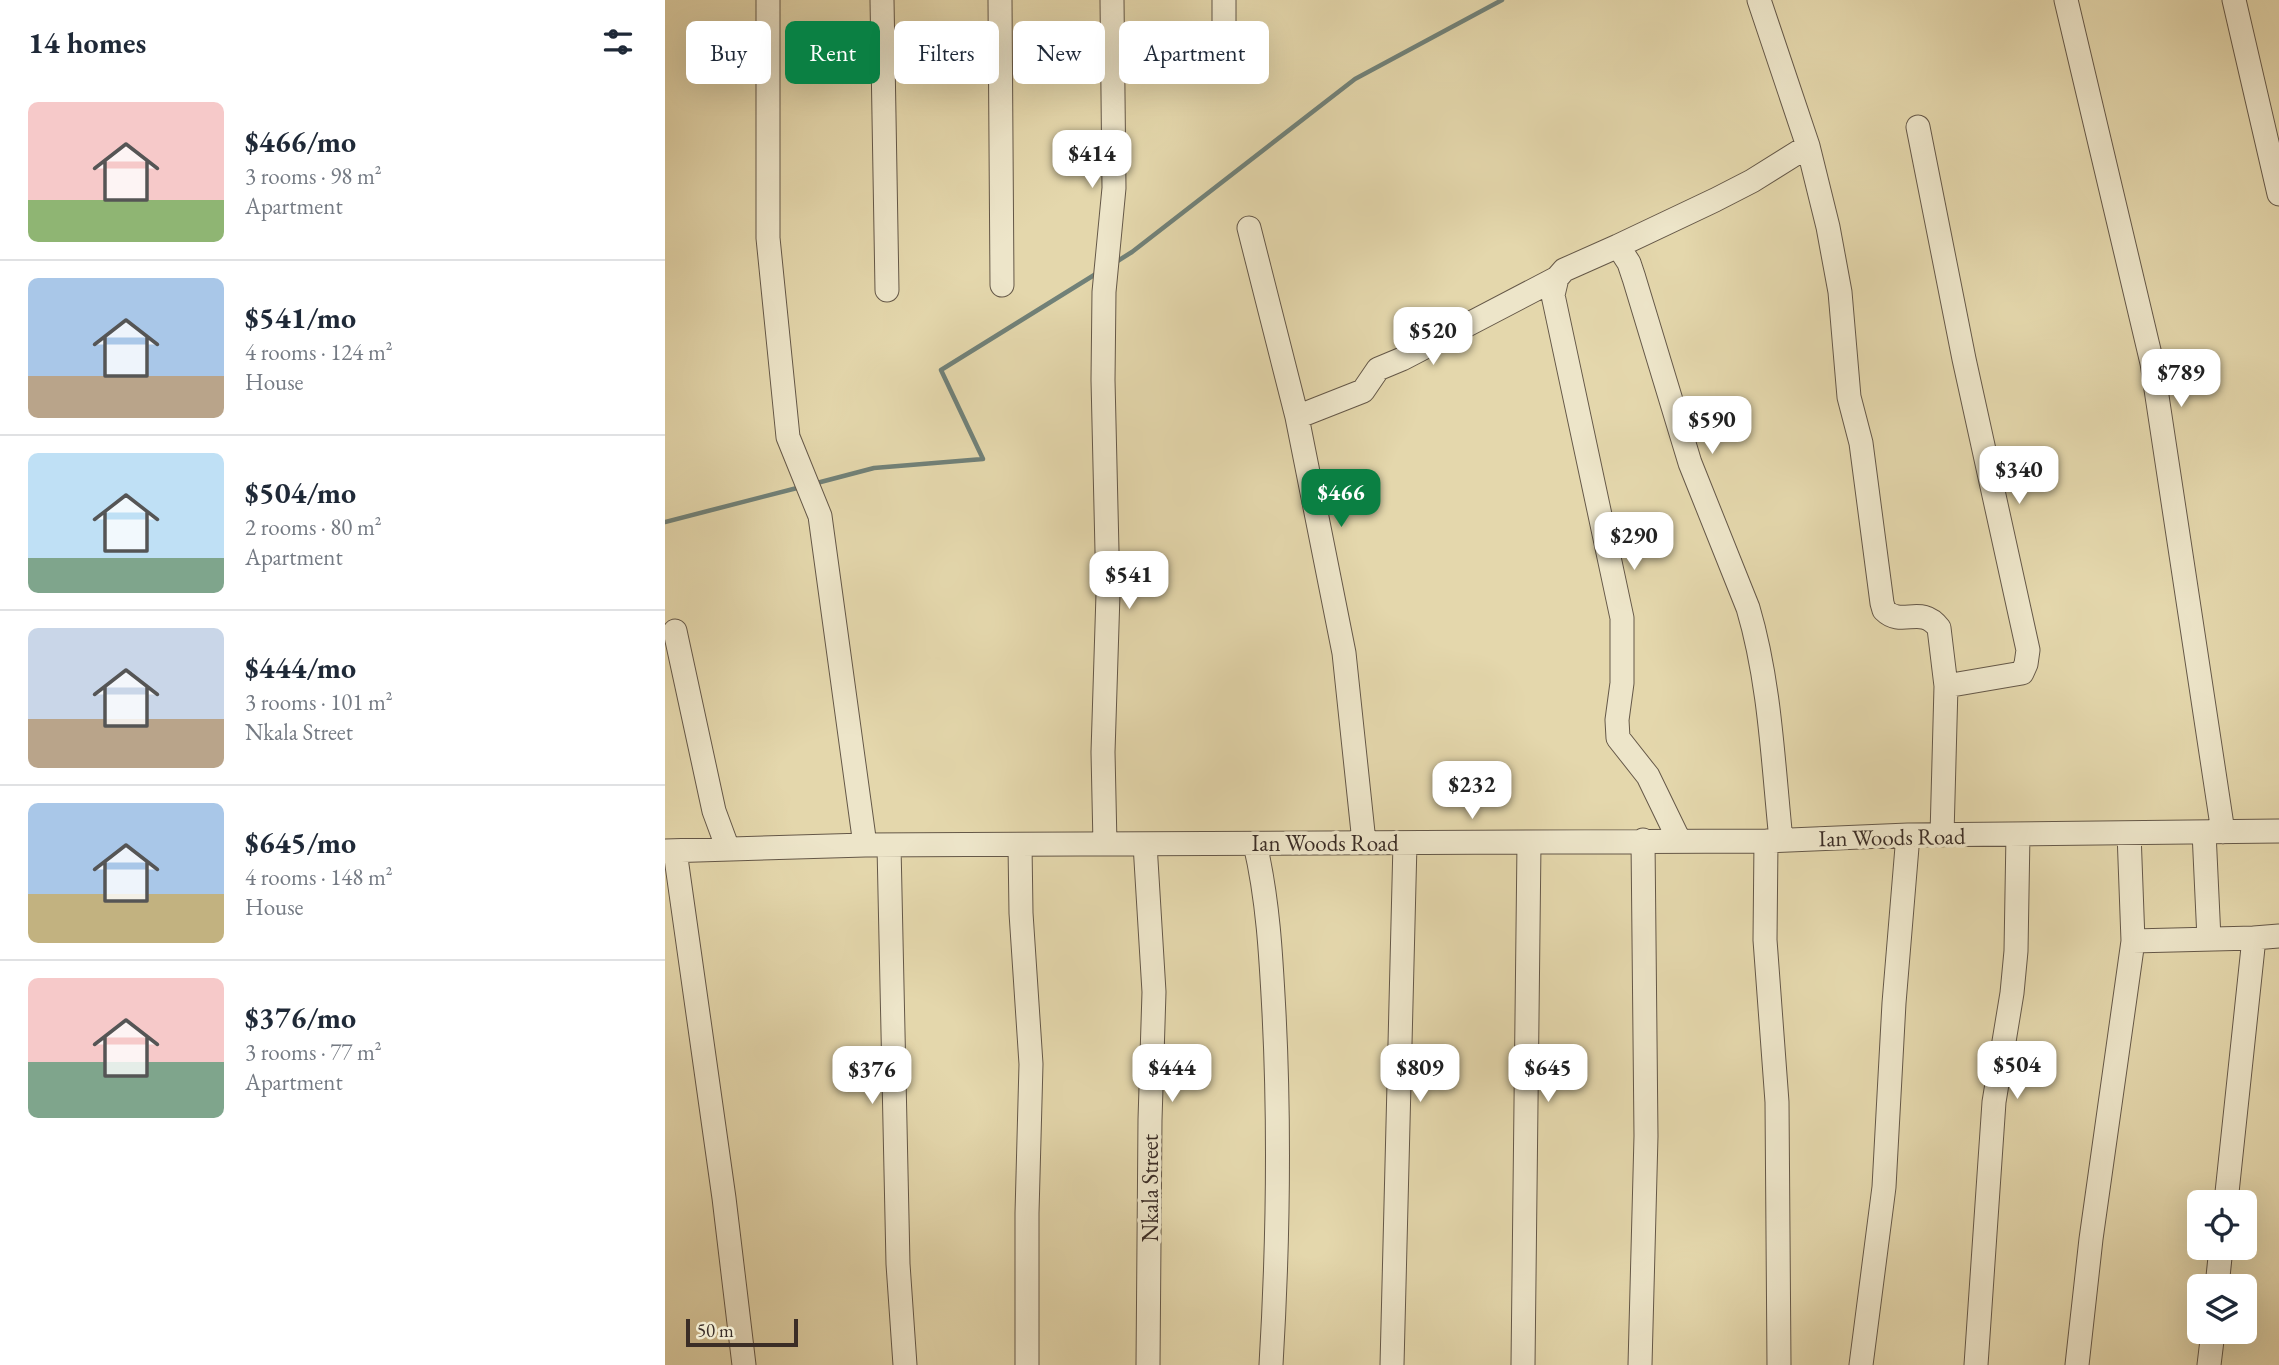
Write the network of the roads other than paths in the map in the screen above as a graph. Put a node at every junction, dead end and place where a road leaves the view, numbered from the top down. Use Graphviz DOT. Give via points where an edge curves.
graph roads {
  1 [pos="768,0"];
  2 [pos="882,0"];
  3 [pos="1000,0"];
  4 [pos="1112,0"];
  5 [pos="1224,0"];
  6 [pos="1759,0"];
  7 [pos="2066,0"];
  8 [pos="2234,0"];
  9 [pos="1224,21"];
  10 [pos="1918,127"];
  11 [pos="1808,146"];
  12 [pos="2279,194"];
  13 [pos="1249,228"];
  14 [pos="1618,247"];
  15 [pos="1557,278"];
  16 [pos="1002,285"];
  17 [pos="887,290"];
  18 [pos="1297,417"];
  19 [pos="675,631"];
  20 [pos="1945,686"];
  21 [pos="2279,831"];
  22 [pos="2214,832"];
  23 [pos="2129,833"];
  24 [pos="2018,834"];
  25 [pos="1908,835"];
  26 [pos="1942,835"];
  27 [pos="1643,840"];
  28 [pos="1679,840"];
  29 [pos="1774,840"];
  30 [pos="1364,842"];
  31 [pos="1405,843"];
  32 [pos="1529,843"];
  33 [pos="1105,844"];
  34 [pos="1145,844"];
  35 [pos="1255,844"];
  36 [pos="865,845"];
  37 [pos="1020,845"];
  38 [pos="889,846"];
  39 [pos="728,849"];
  40 [pos="670,851"];
  41 [pos="2279,936"];
  42 [pos="2254,938"];
  43 [pos="2209,939"];
  44 [pos="2133,941"];
  45 [pos="2227,1190"];
  46 [pos="2212,1344"];
  47 [pos="744,1365"];
  48 [pos="905,1365"];
  49 [pos="1027,1365"];
  50 [pos="1149,1365"];
  51 [pos="1271,1365"];
  52 [pos="1392,1365"];
  53 [pos="1523,1365"];
  54 [pos="1640,1365"];
  55 [pos="1779,1365"];
  56 [pos="1861,1365"];
  57 [pos="1976,1365"];
  58 [pos="2077,1365"];
  59 [pos="2209,1365"];
  1 -- 36 [label="street" via="768,238 788,437 820,516"];
  2 -- 17 [label="street"];
  3 -- 16 [label="street"];
  4 -- 33 [label="street" via="1114,188 1104,292 1103,380 1108,594"];
  5 -- 9 [label="street"];
  6 -- 11 [label="street"];
  7 -- 22 [label="street" via="2152,363"];
  8 -- 12 [label="street"];
  10 -- 20 [label="street" via="2028,650 2022,673"];
  11 -- 14 [label="street" via="1715,201"];
  11 -- 20 [label="street" via="1840,292 1849,397 1861,443 1882,603 1895,618 1924,616 1933,620 1939,628"];
  13 -- 18 [label="street"];
  14 -- 15 [label="street" via="1564,270"];
  14 -- 29 [label="street" via="1629,263 1691,463 1755,632 1765,695"];
  15 -- 18 [label="street" via="1378,369 1363,391"];
  15 -- 28 [label="street" via="1553,295 1622,618 1618,738 1648,776"];
  18 -- 30 [label="street" via="1344,653"];
  19 -- 39 [label="street" via="714,811"];
  20 -- 26 [label="street"];
  21 -- 22 [label="street, Ian Woods Road"];
  22 -- 23 [label="street, Ian Woods Road"];
  22 -- 43 [label="street"];
  23 -- 24 [label="street, Ian Woods Road"];
  23 -- 44 [label="street"];
  24 -- 26 [label="street, Ian Woods Road"];
  24 -- 57 [label="street" via="2016,951 1994,1102"];
  25 -- 26 [label="street, Ian Woods Road"];
  25 -- 29 [label="street, Ian Woods Road"];
  25 -- 56 [label="street" via="1884,1187"];
  27 -- 28 [label="street, Ian Woods Road"];
  27 -- 32 [label="street, Ian Woods Road"];
  27 -- 54 [label="street" via="1646,1136"];
  28 -- 29 [label="street, Ian Woods Road"];
  29 -- 55 [label="street" via="1765,940 1778,1115"];
  30 -- 31 [label="street, Ian Woods Road"];
  30 -- 35 [label="street, Ian Woods Road"];
  31 -- 32 [label="street, Ian Woods Road"];
  31 -- 52 [label="street"];
  32 -- 53 [label="street"];
  33 -- 34 [label="street, Ian Woods Road"];
  33 -- 37 [label="street, Ian Woods Road"];
  34 -- 35 [label="street, Ian Woods Road"];
  34 -- 50 [label="street, Nkala Street" via="1154,992"];
  35 -- 51 [label="street" via="1266,911 1277,1067 1279,1201"];
  36 -- 38 [label="street, Ian Woods Road"];
  36 -- 39 [label="street, Ian Woods Road"];
  37 -- 38 [label="street, Ian Woods Road"];
  37 -- 49 [label="street" via="1031,1064"];
  38 -- 48 [label="street" via="898,1264"];
  39 -- 40 [label="street, Ian Woods Road"];
  40 -- 47 [label="street" via="724,1198"];
  41 -- 42 [label="street"];
  42 -- 43 [label="street"];
  42 -- 45 [label="street"];
  43 -- 44 [label="street"];
  44 -- 58 [label="street"];
  46 -- 59 [label="street"];
}
